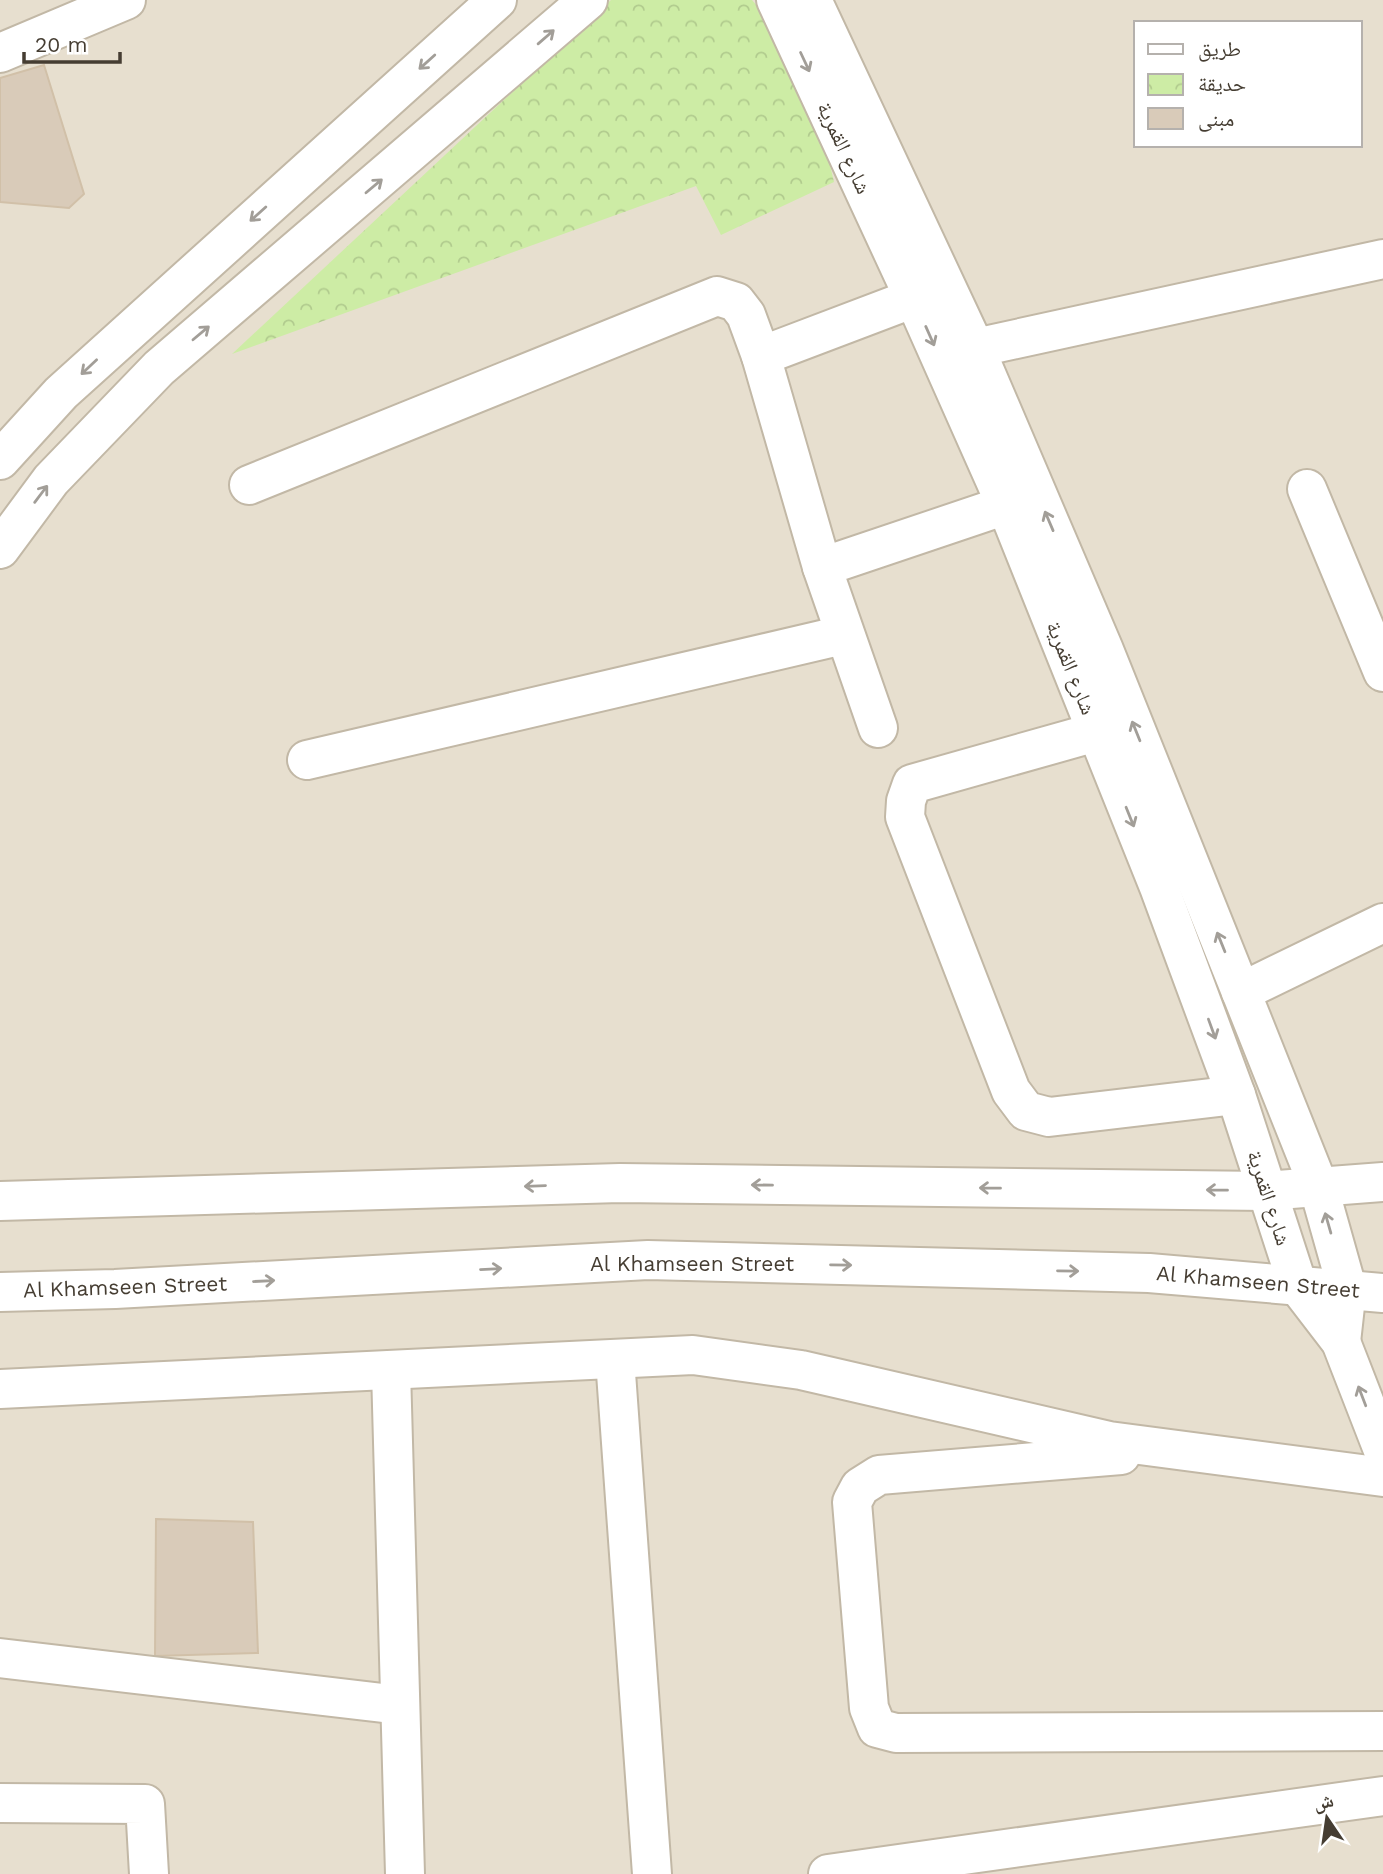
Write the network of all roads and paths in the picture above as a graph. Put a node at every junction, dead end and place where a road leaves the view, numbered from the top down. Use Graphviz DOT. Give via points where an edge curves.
graph roads {
  1 [pos="126,0"];
  2 [pos="496,0"];
  3 [pos="588,0"];
  4 [pos="776,0"];
  5 [pos="812,0"];
  6 [pos="465,13"];
  7 [pos="0,53"];
  8 [pos="1383,259"];
  9 [pos="914,298"];
  10 [pos="975,348"];
  11 [pos="761,356"];
  12 [pos="0,460"];
  13 [pos="248,485"];
  14 [pos="1307,489"];
  15 [pos="1006,505"];
  16 [pos="0,549"];
  17 [pos="822,567"];
  18 [pos="1369,602"];
  19 [pos="844,635"];
  20 [pos="1383,672"];
  21 [pos="878,728"];
  22 [pos="1096,732"];
  23 [pos="307,760"];
  24 [pos="1383,923"];
  25 [pos="1241,992"];
  26 [pos="1236,1095"];
  27 [pos="1383,1182"];
  28 [pos="1318,1185"];
  29 [pos="1265,1191"];
  30 [pos="0,1201"];
  31 [pos="1298,1286"];
  32 [pos="1365,1291"];
  33 [pos="0,1292"];
  34 [pos="1341,1342"];
  35 [pos="615,1359"];
  36 [pos="391,1370"];
  37 [pos="0,1389"];
  38 [pos="1381,1439"];
  39 [pos="1179,1450"];
  40 [pos="1383,1477"];
  41 [pos="0,1658"];
  42 [pos="400,1705"];
  43 [pos="1383,1731"];
  44 [pos="1383,1796"];
  45 [pos="0,1802"];
  46 [pos="149,1874"];
  47 [pos="405,1874"];
  48 [pos="652,1874"];
  49 [pos="828,1874"];
  1 -- 7 [label="street"];
  2 -- 6 [label="street"];
  16 -- 3 [label="street, one-way" via="51,480 159,368"];
  4 -- 9 [label="street, شارع القمرية, one-way"];
  5 -- 10 [label="street"];
  6 -- 12 [label="street, one-way" via="61,393"];
  8 -- 10 [label="street"];
  9 -- 11 [label="street"];
  9 -- 15 [label="street, شارع القمرية, one-way"];
  25 -- 10 [label="street, one-way" via="1104,650"];
  11 -- 13 [label="street" via="746,315 736,302 717,296"];
  11 -- 17 [label="street"];
  14 -- 18 [label="street"];
  15 -- 17 [label="street"];
  15 -- 22 [label="street, شارع القمرية"];
  17 -- 19 [label="street"];
  18 -- 20 [label="street"];
  19 -- 21 [label="street"];
  19 -- 23 [label="street"];
  22 -- 26 [label="street, شارع القمرية, one-way"];
  22 -- 26 [label="street" via="912,784 905,817 925,869 1011,1091 1026,1111 1049,1116"];
  24 -- 25 [label="street"];
  25 -- 28 [label="street"];
  26 -- 29 [label="street, شارع القمرية"];
  27 -- 28 [label="street"];
  28 -- 29 [label="street"];
  32 -- 28 [label="street, one-way"];
  29 -- 30 [label="street, one-way" via="620,1183"];
  29 -- 31 [label="street, شارع القمرية"];
  31 -- 32 [label="street, Al Khamseen Street"];
  33 -- 31 [label="street, Al Khamseen Street, one-way" via="648,1260 1149,1273"];
  31 -- 34 [label="street, شارع القمرية"];
  32 -- 34 [label="street, شارع القمرية"];
  38 -- 34 [label="street, شارع القمرية, one-way"];
  35 -- 36 [label="street"];
  35 -- 39 [label="street" via="693,1355 800,1370 1109,1441"];
  35 -- 48 [label="street"];
  36 -- 37 [label="street"];
  36 -- 42 [label="street"];
  39 -- 40 [label="street"];
  39 -- 43 [label="street" via="879,1475 860,1487 852,1502 869,1708 877,1728 896,1733"];
  41 -- 42 [label="street"];
  42 -- 47 [label="street"];
  44 -- 49 [label="street"];
  45 -- 46 [label="street" via="145,1804"];
}
